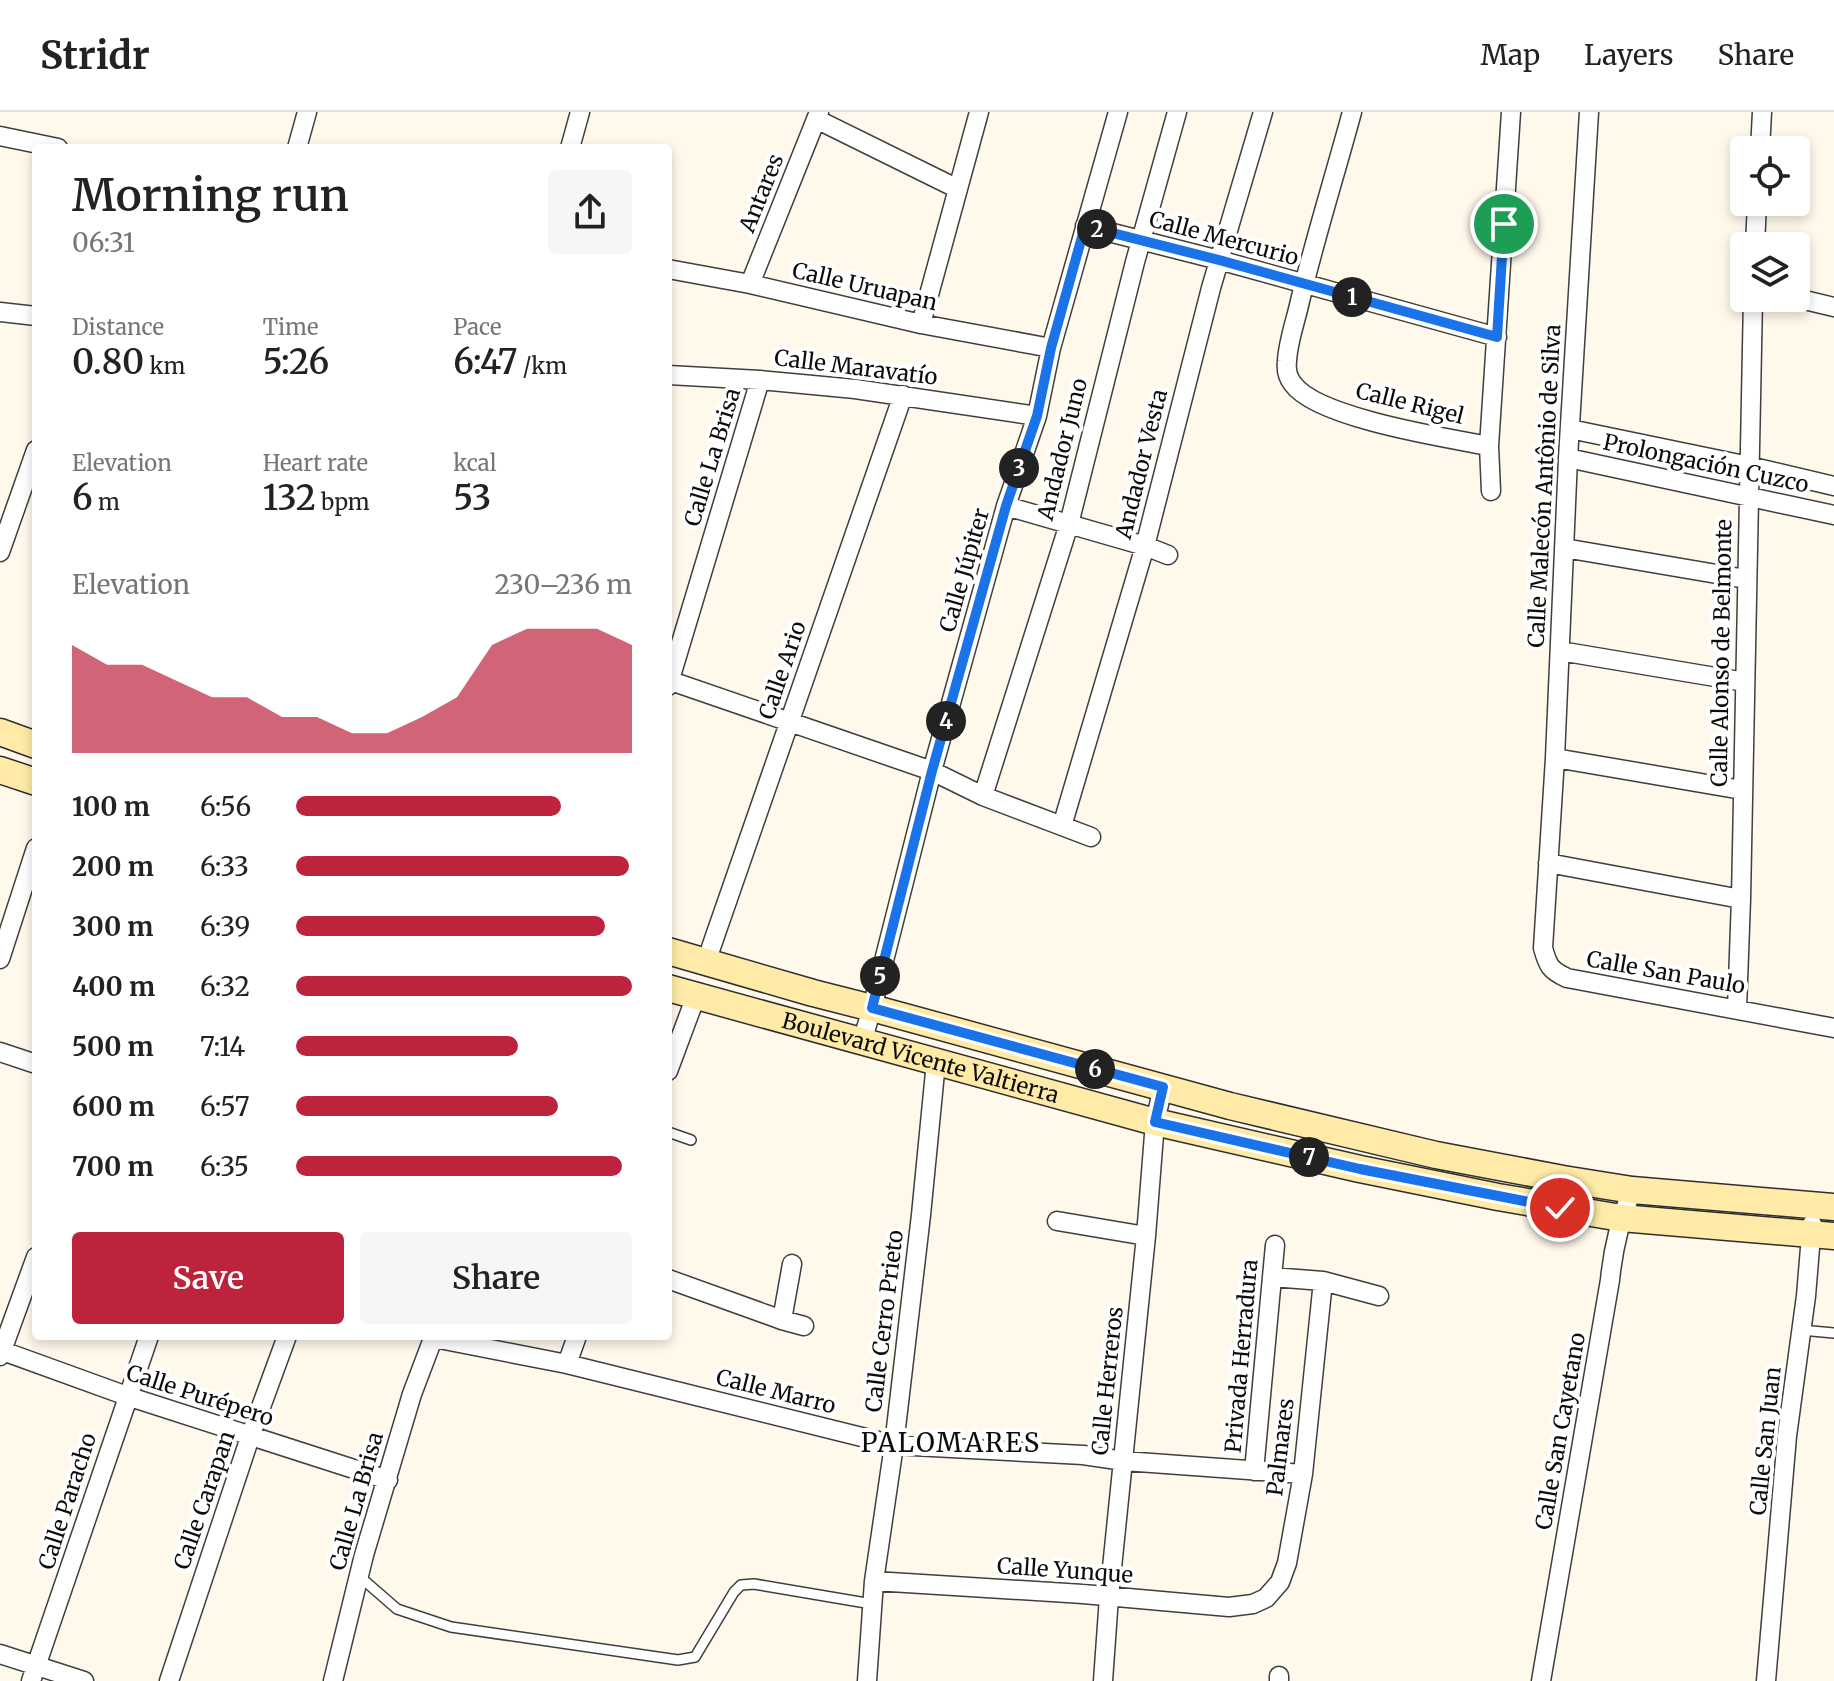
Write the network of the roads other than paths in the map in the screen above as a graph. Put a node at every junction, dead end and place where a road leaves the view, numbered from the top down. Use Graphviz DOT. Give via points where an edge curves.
graph roads {
  1 [pos="307,112"];
  2 [pos="580,112"];
  3 [pos="979,112"];
  4 [pos="1118,112"];
  5 [pos="1177,112"];
  6 [pos="1263,112"];
  7 [pos="1352,112"];
  8 [pos="1511,112"];
  9 [pos="1589,112"];
  10 [pos="1762,112"];
  11 [pos="817,115"];
  12 [pos="0,136"];
  13 [pos="1761,136"];
  14 [pos="39,144"];
  15 [pos="298,144"];
  16 [pos="571,144"];
  17 [pos="958,189"];
  18 [pos="1085,226"];
  19 [pos="1141,241"];
  20 [pos="1219,260"];
  21 [pos="672,270"];
  22 [pos="750,284"];
  23 [pos="1304,284"];
  24 [pos="1810,301"];
  25 [pos="1834,307"];
  26 [pos="0,312"];
  27 [pos="1753,312"];
  28 [pos="32,316"];
  29 [pos="921,324"];
  30 [pos="1497,337"];
  31 [pos="1051,348"];
  32 [pos="672,375"];
  33 [pos="760,380"];
  34 [pos="903,395"];
  35 [pos="1320,403"];
  36 [pos="1037,416"];
  37 [pos="1570,429"];
  38 [pos="1489,446"];
  39 [pos="1568,458"];
  40 [pos="32,461"];
  41 [pos="1749,466"];
  42 [pos="1834,486"];
  43 [pos="1491,491"];
  44 [pos="1749,496"];
  45 [pos="1006,506"];
  46 [pos="1834,515"];
  47 [pos="1069,524"];
  48 [pos="1145,546"];
  49 [pos="1564,548"];
  50 [pos="0,552"];
  51 [pos="1168,555"];
  52 [pos="1746,579"];
  53 [pos="1560,651"];
  54 [pos="672,672"];
  55 [pos="1745,682"];
  56 [pos="672,683"];
  57 [pos="789,722"];
  58 [pos="0,732"];
  59 [pos="32,744"];
  60 [pos="1555,758"];
  61 [pos="0,770"];
  62 [pos="932,771"];
  63 [pos="32,781"];
  64 [pos="1742,790"];
  65 [pos="983,796"];
  66 [pos="1062,826"];
  67 [pos="1091,837"];
  68 [pos="32,860"];
  69 [pos="1548,863"];
  70 [pos="1741,899"];
  71 [pos="672,952"];
  72 [pos="0,959"];
  73 [pos="706,962"];
  74 [pos="672,989"];
  75 [pos="696,996"];
  76 [pos="872,1008"];
  77 [pos="1737,1009"];
  78 [pos="1834,1028"];
  79 [pos="862,1042"];
  80 [pos="0,1052"];
  81 [pos="672,1060"];
  82 [pos="936,1062"];
  83 [pos="32,1063"];
  84 [pos="1163,1087"];
  85 [pos="1155,1122"];
  86 [pos="672,1133"];
  87 [pos="691,1140"];
  88 [pos="1632,1190"];
  89 [pos="1823,1206"];
  90 [pos="1621,1218"];
  91 [pos="1057,1221"];
  92 [pos="1822,1235"];
  93 [pos="1146,1236"];
  94 [pos="1275,1245"];
  95 [pos="792,1264"];
  96 [pos="32,1268"];
  97 [pos="1272,1277"];
  98 [pos="672,1280"];
  99 [pos="1323,1281"];
  100 [pos="1379,1296"];
  101 [pos="782,1320"];
  102 [pos="804,1326"];
  103 [pos="1801,1330"];
  104 [pos="1834,1333"];
  105 [pos="148,1340"];
  106 [pos="286,1340"];
  107 [pos="433,1340"];
  108 [pos="449,1340"];
  109 [pos="576,1340"];
  110 [pos="1,1352"];
  111 [pos="567,1364"];
  112 [pos="127,1396"];
  113 [pos="250,1437"];
  114 [pos="894,1445"];
  115 [pos="1124,1461"];
  116 [pos="1254,1471"];
  117 [pos="1303,1474"];
  118 [pos="388,1480"];
  119 [pos="359,1576"];
  120 [pos="874,1581"];
  121 [pos="1109,1597"];
  122 [pos="872,1604"];
  123 [pos="1253,1604"];
  124 [pos="0,1654"];
  125 [pos="34,1674"];
  126 [pos="84,1681"];
  127 [pos="169,1681"];
  128 [pos="333,1681"];
  129 [pos="867,1681"];
  130 [pos="1103,1681"];
  131 [pos="1541,1681"];
  132 [pos="1766,1681"];
  1 -- 15 [label="street"];
  2 -- 16 [label="street"];
  3 -- 17 [label="street"];
  4 -- 18 [label="street, Calle Júpiter"];
  5 -- 19 [label="street, Andador Juno"];
  6 -- 20 [label="street, Andador Vesta"];
  7 -- 23 [label="street, Calle Mercurio"];
  8 -- 30 [label="street"];
  9 -- 37 [label="street, Calle Malecón Antônio de Silva"];
  10 -- 13 [label="street"];
  11 -- 17 [label="street"];
  11 -- 22 [label="street, Antares"];
  12 -- 14 [label="street"];
  17 -- 29 [label="street"];
  18 -- 19 [label="street, Calle Mercurio"];
  18 -- 31 [label="street, Calle Júpiter"];
  19 -- 20 [label="street, Calle Mercurio"];
  19 -- 47 [label="street, Andador Juno"];
  20 -- 23 [label="street, Calle Mercurio"];
  20 -- 48 [label="street, Andador Vesta"];
  21 -- 22 [label="street, Calle Uruapan"];
  22 -- 29 [label="street, Calle Uruapan"];
  23 -- 30 [label="street, Calle Mercurio"];
  23 -- 35 [label="street, Calle Mercurio" via="1287,371 1296,388"];
  24 -- 25 [label="street"];
  26 -- 28 [label="street"];
  27 -- 41 [label="street, Calle Alonso de Belmonte"];
  29 -- 31 [label="street, Calle Uruapan"];
  30 -- 38 [label="street"];
  31 -- 36 [label="street, Calle Júpiter"];
  32 -- 33 [label="street, Calle Maravatío"];
  33 -- 34 [label="street, Calle Maravatío"];
  33 -- 54 [label="street, Calle La Brisa"];
  34 -- 36 [label="street, Calle Maravatío"];
  34 -- 57 [label="street, Calle Ario"];
  35 -- 38 [label="street, Calle Rigel" via="1392,427"];
  36 -- 45 [label="street, Calle Júpiter"];
  37 -- 39 [label="street, Calle Malecón Antônio de Silva"];
  37 -- 41 [label="street, Prolongación Cuzco"];
  38 -- 43 [label="street"];
  39 -- 44 [label="street, Prolongación Cuzco"];
  39 -- 49 [label="street, Calle Malecón Antônio de Silva"];
  40 -- 50 [label="street"];
  41 -- 42 [label="street, Prolongación Cuzco"];
  41 -- 44 [label="street, Calle Alonso de Belmonte"];
  44 -- 46 [label="street, Prolongación Cuzco"];
  44 -- 52 [label="street, Calle Alonso de Belmonte"];
  45 -- 47 [label="street"];
  45 -- 62 [label="street, Calle Júpiter"];
  47 -- 48 [label="street"];
  47 -- 65 [label="street, Andador Juno"];
  48 -- 51 [label="street"];
  48 -- 66 [label="street, Andador Vesta"];
  49 -- 52 [label="street"];
  49 -- 53 [label="street, Calle Malecón Antônio de Silva"];
  52 -- 55 [label="street, Calle Alonso de Belmonte"];
  53 -- 55 [label="street"];
  53 -- 60 [label="street, Calle Malecón Antônio de Silva"];
  55 -- 64 [label="street, Calle Alonso de Belmonte"];
  56 -- 57 [label="street"];
  57 -- 62 [label="street"];
  57 -- 73 [label="street, Calle Ario"];
  58 -- 59 [label="main road"];
  60 -- 64 [label="street"];
  60 -- 69 [label="street, Calle Malecón Antônio de Silva"];
  61 -- 63 [label="main road"];
  62 -- 65 [label="street"];
  62 -- 76 [label="street, Calle Júpiter"];
  64 -- 70 [label="street, Calle Alonso de Belmonte"];
  65 -- 66 [label="street"];
  66 -- 67 [label="street"];
  68 -- 72 [label="street"];
  69 -- 70 [label="street"];
  69 -- 77 [label="street, Calle San Paulo" via="1543,948 1553,972"];
  70 -- 77 [label="street, Calle Alonso de Belmonte"];
  71 -- 73 [label="main road, Boulevard Vicente Valtierra"];
  73 -- 76 [label="main road, Boulevard Vicente Valtierra"];
  74 -- 75 [label="main road, Boulevard Vicente Valtierra"];
  75 -- 79 [label="main road, Boulevard Vicente Valtierra"];
  75 -- 81 [label="street"];
  76 -- 79 [label="street, Calle Júpiter"];
  76 -- 84 [label="main road, Boulevard Vicente Valtierra"];
  77 -- 78 [label="street, Calle San Paulo"];
  79 -- 82 [label="main road, Boulevard Vicente Valtierra"];
  80 -- 83 [label="street"];
  82 -- 85 [label="main road, Boulevard Vicente Valtierra"];
  82 -- 114 [label="street, Calle Cerro Prieto"];
  84 -- 85 [label="street, Calle Herreros"];
  84 -- 88 [label="main road, Boulevard Vicente Valtierra" via="1436,1155"];
  85 -- 90 [label="main road, Boulevard Vicente Valtierra" via="1360,1169"];
  85 -- 93 [label="street, Calle Herreros"];
  86 -- 87 [label="lane"];
  88 -- 89 [label="main road, Boulevard Vicente Valtierra"];
  88 -- 90 [label="street, Calle San Cayetano"];
  89 -- 92 [label="street, Calle San Juan"];
  90 -- 92 [label="main road, Boulevard Vicente Valtierra"];
  90 -- 131 [label="street, Calle San Cayetano"];
  91 -- 93 [label="street"];
  92 -- 103 [label="street, Calle San Juan"];
  93 -- 115 [label="street, Calle Herreros"];
  94 -- 97 [label="street, Privada Herradura"];
  95 -- 101 [label="street"];
  96 -- 110 [label="street"];
  97 -- 99 [label="street"];
  97 -- 116 [label="street, Privada Herradura"];
  98 -- 101 [label="street"];
  99 -- 100 [label="street"];
  99 -- 117 [label="street, Palmares"];
  101 -- 102 [label="street"];
  103 -- 104 [label="lane"];
  103 -- 132 [label="street, Calle San Juan"];
  105 -- 112 [label="street, Calle Paracho"];
  106 -- 113 [label="street, Calle Carapan"];
  107 -- 118 [label="street, Calle La Brisa"];
  108 -- 111 [label="street, Calle Marro"];
  109 -- 111 [label="street"];
  110 -- 112 [label="street, Calle Purépero"];
  111 -- 114 [label="street, Calle Marro"];
  112 -- 113 [label="street, Calle Purépero"];
  112 -- 125 [label="street, Calle Paracho"];
  113 -- 118 [label="street, Calle Purépero"];
  113 -- 127 [label="street, Calle Carapan"];
  114 -- 115 [label="street, Calle Marro"];
  114 -- 120 [label="street, Calle Cerro Prieto"];
  115 -- 116 [label="street, Calle Marro"];
  115 -- 121 [label="street, Calle Herreros"];
  116 -- 117 [label="street, Calle Marro"];
  117 -- 123 [label="street, Palmares" via="1283,1574 1272,1592"];
  118 -- 119 [label="street, Calle La Brisa"];
  119 -- 122 [label="lane" via="397,1609 451,1627 678,1660 695,1657 741,1585"];
  119 -- 128 [label="street, Calle La Brisa"];
  120 -- 121 [label="street, Calle Yunque"];
  120 -- 122 [label="street, Calle Cerro Prieto"];
  121 -- 123 [label="street, Calle Yunque" via="1229,1607"];
  121 -- 130 [label="street, Calle Herreros"];
  122 -- 129 [label="street, Calle Cerro Prieto"];
  124 -- 125 [label="street"];
  125 -- 126 [label="street"];
}
